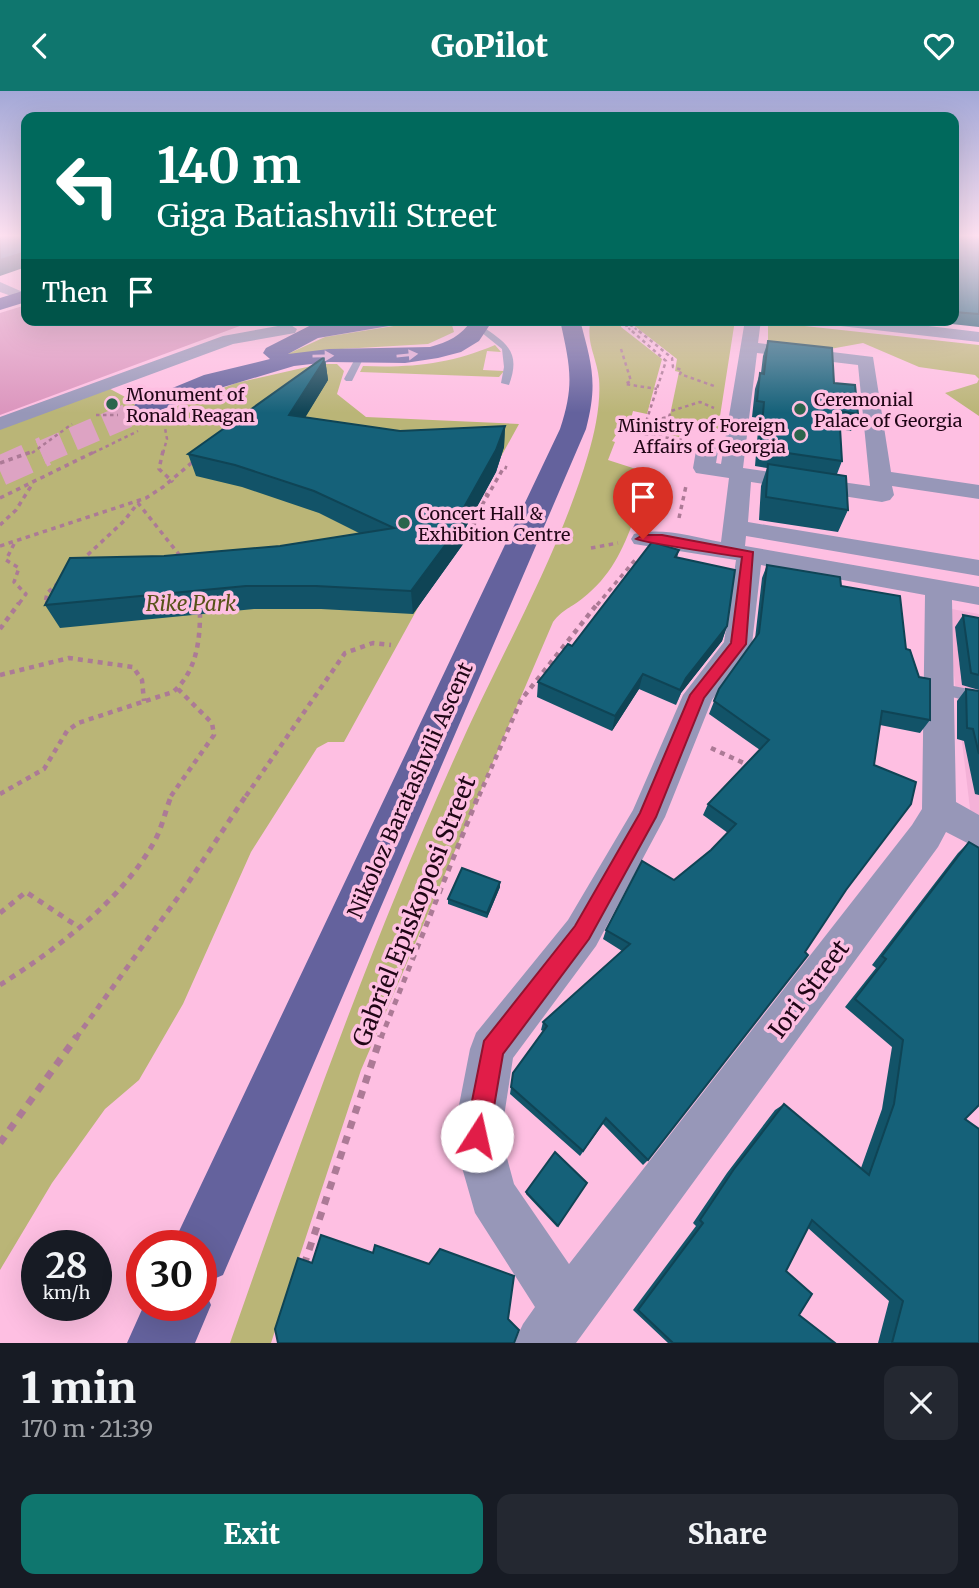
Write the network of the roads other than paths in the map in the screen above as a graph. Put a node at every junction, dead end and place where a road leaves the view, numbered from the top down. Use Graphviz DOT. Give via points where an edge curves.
graph roads {
  1 [pos="456,326"];
  2 [pos="476,326"];
  3 [pos="482,326"];
  4 [pos="571,326"];
  5 [pos="752,326"];
  6 [pos="918,326"];
  7 [pos="304,327"];
  8 [pos="979,337"];
  9 [pos="454,347"];
  10 [pos="749,347"];
  11 [pos="360,357"];
  12 [pos="349,379"];
  13 [pos="506,383"];
  14 [pos="190,389"];
  15 [pos="0,424"];
  16 [pos="736,473"];
  17 [pos="880,477"];
  18 [pos="979,492"];
  19 [pos="652,539"];
  20 [pos="738,545"];
  21 [pos="979,568"];
  22 [pos="937,589"];
  23 [pos="979,596"];
  24 [pos="938,689"];
  25 [pos="979,697"];
  26 [pos="939,810"];
  27 [pos="979,833"];
  28 [pos="211,1230"];
  29 [pos="171,1321"];
  30 [pos="555,1326"];
  31 [pos="161,1343"];
  1 -- 9 [label="main road" via="464,332"];
  2 -- 9 [label="main road" via="470,339"];
  3 -- 13 [label="lane" via="503,342 508,352"];
  4 -- 28 [label="main road, Nikoloz Baratashvili Ascent" via="582,371 582,398 573,429"];
  5 -- 10 [label="street"];
  6 -- 8 [label="street"];
  7 -- 14 [label="main road"];
  7 -- 14 [label="main road" via="254,346 140,414"];
  7 -- 15 [label="street" via="229,340"];
  11 -- 9 [label="main road, one-way"];
  10 -- 16 [label="street" via="721,439 704,468"];
  10 -- 17 [label="street" via="867,361"];
  11 -- 12 [label="lane"];
  14 -- 11 [label="main road, one-way" via="299,359"];
  16 -- 17 [label="street" via="882,495"];
  16 -- 20 [label="street"];
  17 -- 18 [label="street"];
  19 -- 20 [label="street"];
  20 -- 21 [label="street"];
  20 -- 22 [label="street"];
  20 -- 30 [label="street" via="738,644 698,695 647,817 582,933 492,1049 477,1136 492,1196"];
  22 -- 23 [label="street"];
  22 -- 24 [label="street"];
  24 -- 25 [label="lane"];
  24 -- 26 [label="street"];
  26 -- 27 [label="street"];
  26 -- 30 [label="street, Iori Street" via="925,836"];
  29 -- 31 [label="main road"];
}
